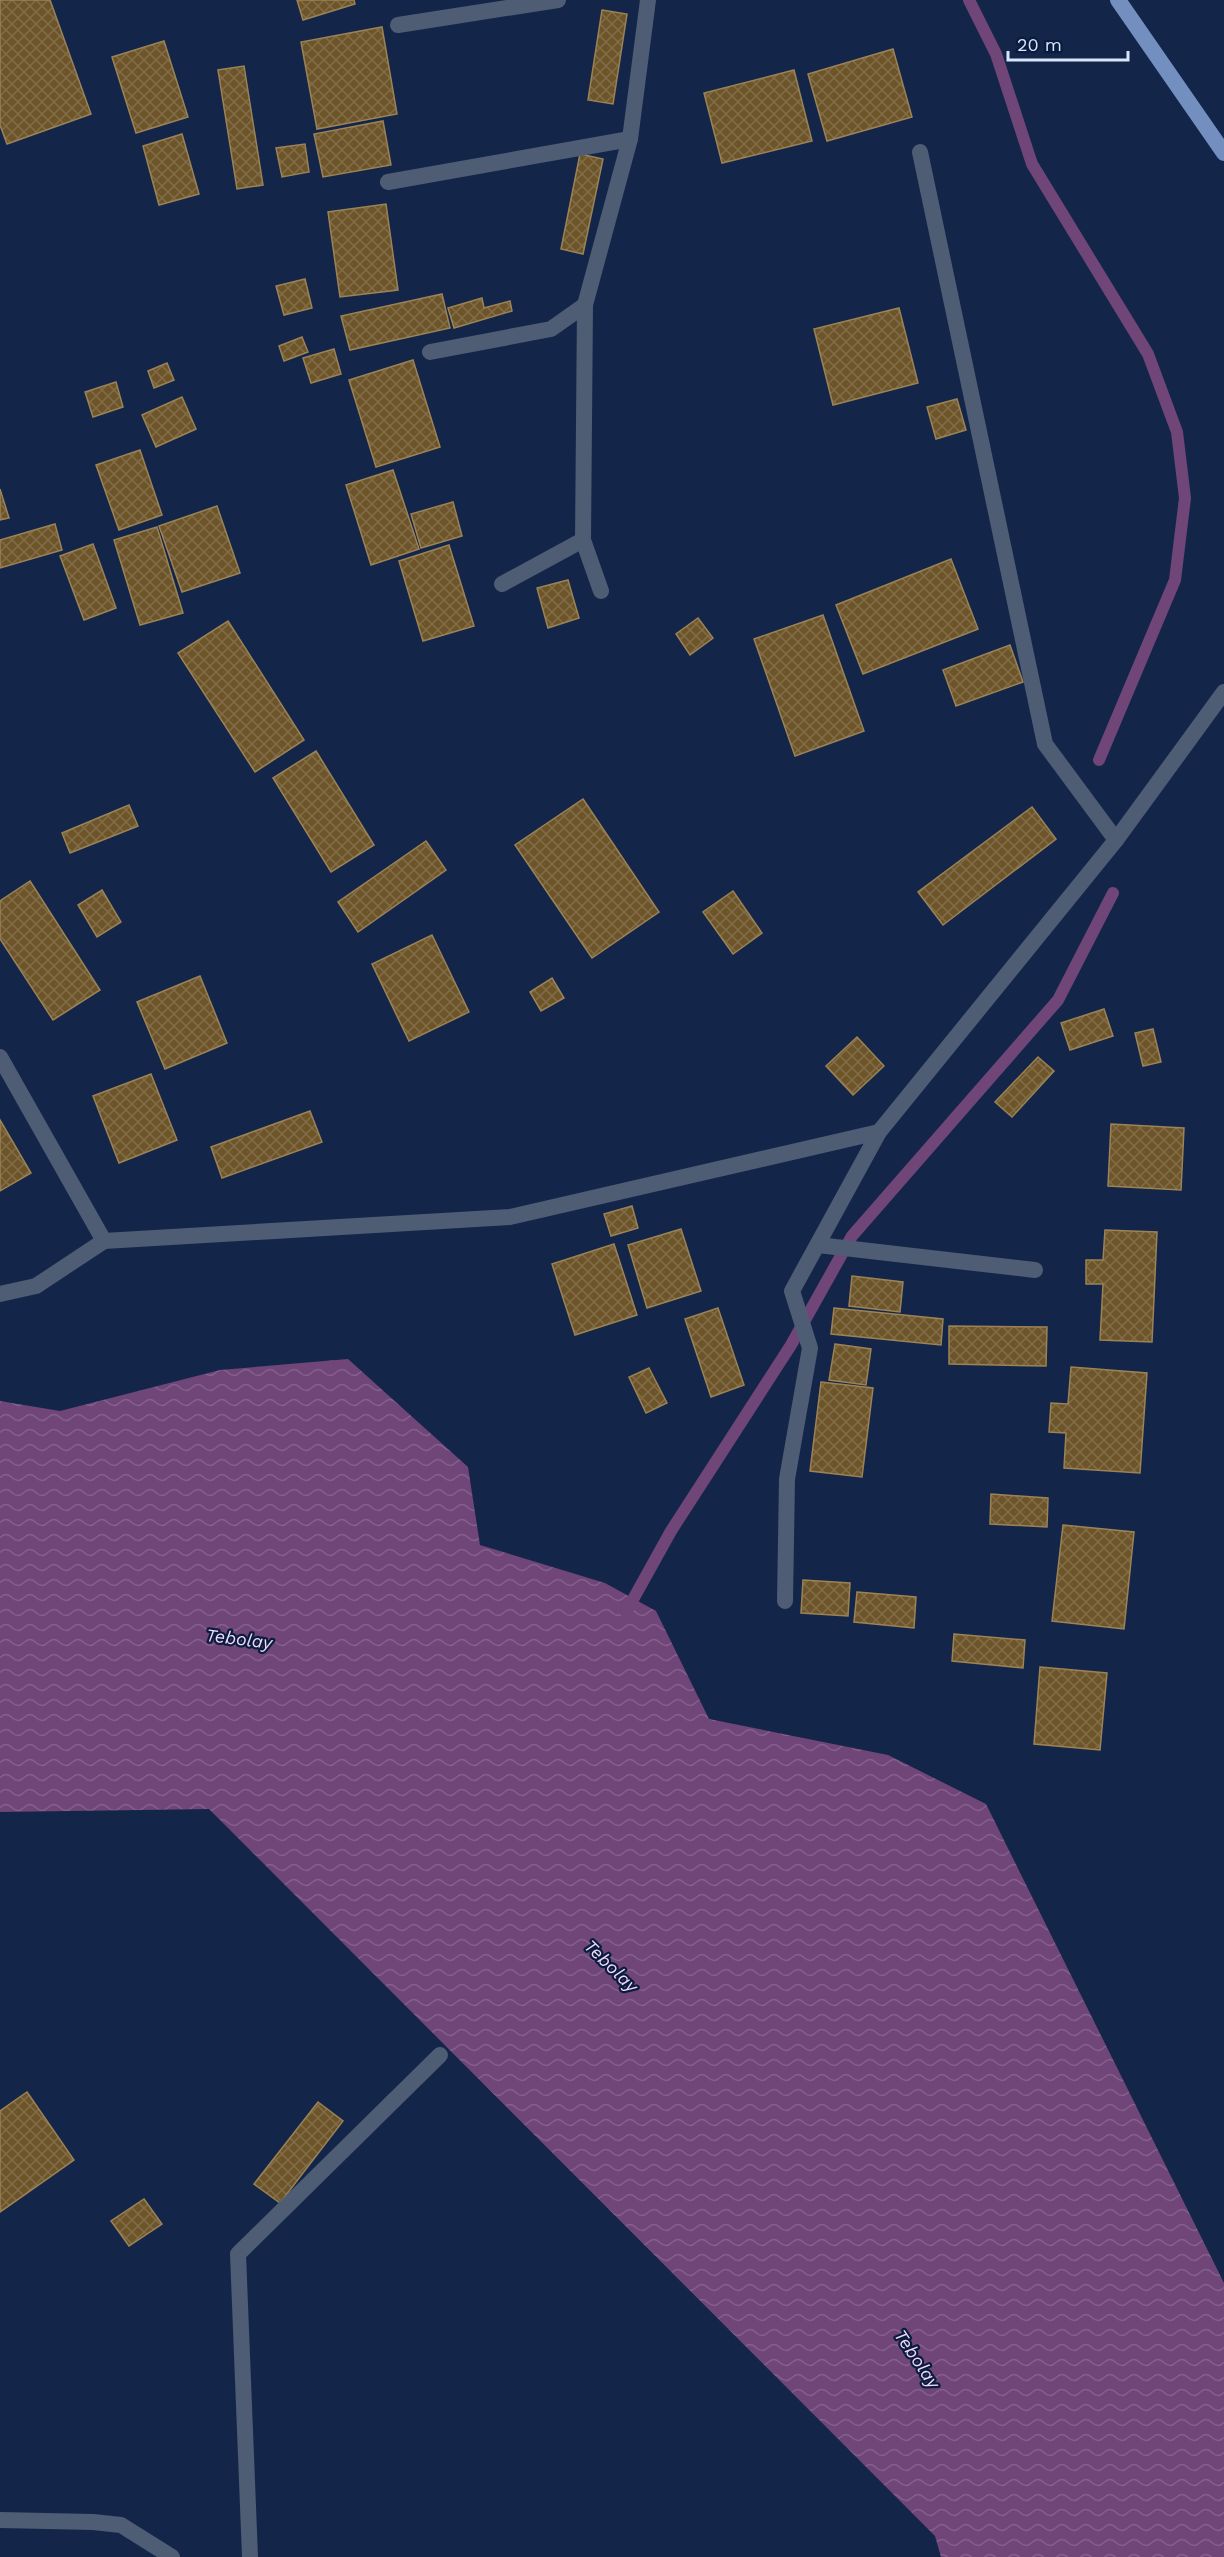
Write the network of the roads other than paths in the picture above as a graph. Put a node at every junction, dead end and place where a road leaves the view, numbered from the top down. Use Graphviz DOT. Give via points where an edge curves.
graph roads {
  1 [pos="558,0"];
  2 [pos="648,0"];
  3 [pos="1118,0"];
  4 [pos="398,25"];
  5 [pos="630,139"];
  6 [pos="920,152"];
  7 [pos="1224,153"];
  8 [pos="388,182"];
  9 [pos="585,305"];
  10 [pos="430,352"];
  11 [pos="583,540"];
  12 [pos="502,584"];
  13 [pos="601,591"];
  14 [pos="1224,692"];
  15 [pos="1116,840"];
  16 [pos="0,1057"];
  17 [pos="879,1132"];
  18 [pos="104,1241"];
  19 [pos="825,1246"];
  20 [pos="1035,1270"];
  21 [pos="0,1294"];
  22 [pos="784,1601"];
  23 [pos="440,2055"];
  24 [pos="0,2520"];
  25 [pos="172,2557"];
  26 [pos="250,2557"];
  1 -- 4 [label="street"];
  2 -- 5 [label="street"];
  3 -- 7 [label="main road"];
  5 -- 8 [label="street"];
  5 -- 9 [label="street"];
  6 -- 15 [label="street" via="1045,744"];
  9 -- 10 [label="street" via="551,328"];
  9 -- 11 [label="street"];
  11 -- 12 [label="street"];
  11 -- 13 [label="street"];
  14 -- 15 [label="street"];
  15 -- 17 [label="street"];
  16 -- 18 [label="street"];
  17 -- 18 [label="street" via="510,1217"];
  17 -- 19 [label="street"];
  18 -- 21 [label="street" via="36,1286"];
  19 -- 20 [label="street"];
  19 -- 22 [label="street" via="792,1291 810,1348 787,1479"];
  23 -- 26 [label="street" via="238,2254"];
  24 -- 25 [label="street" via="121,2525"];
}
